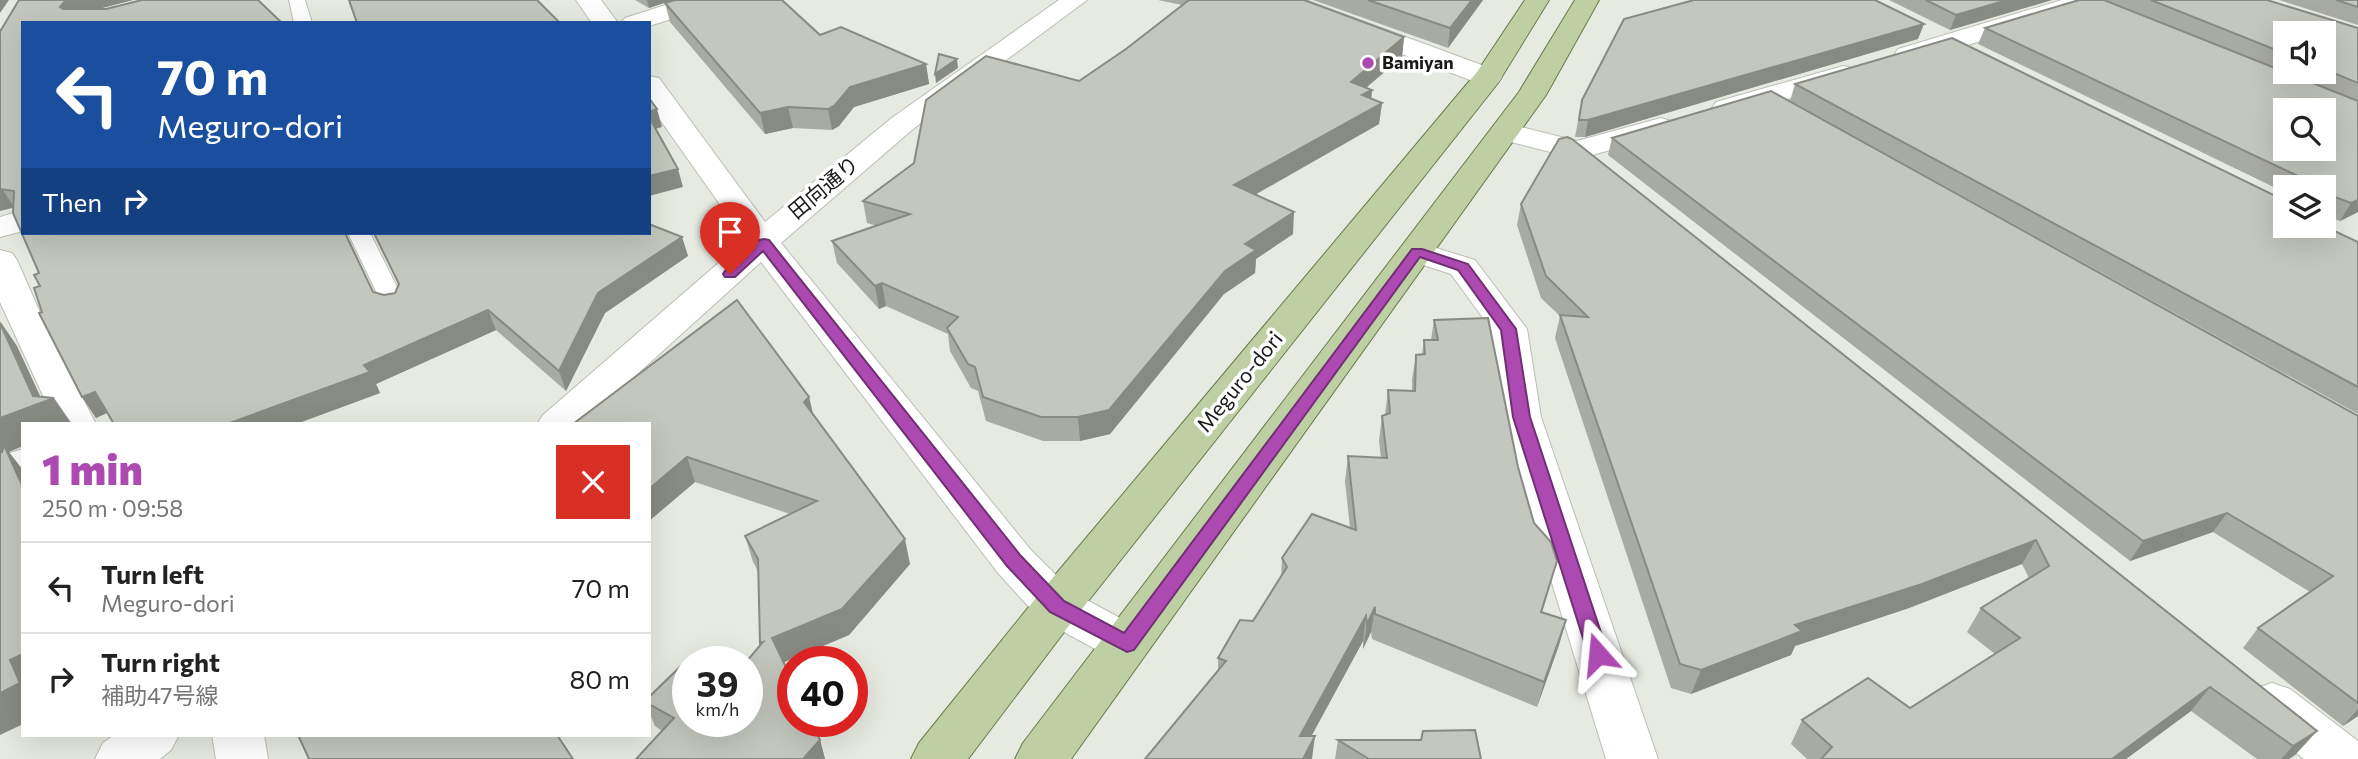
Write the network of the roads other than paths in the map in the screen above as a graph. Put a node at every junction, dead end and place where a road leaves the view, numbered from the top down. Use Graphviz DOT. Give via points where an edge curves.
graph roads {
  1 [pos="297,0"];
  2 [pos="588,0"];
  3 [pos="707,0"];
  4 [pos="1076,0"];
  5 [pos="1282,0"];
  6 [pos="1537,0"];
  7 [pos="1587,0"];
  8 [pos="2094,4"];
  9 [pos="302,21"];
  10 [pos="604,21"];
  11 [pos="640,21"];
  12 [pos="1913,25"];
  13 [pos="1950,43"];
  14 [pos="1987,62"];
  15 [pos="1488,77"];
  16 [pos="651,87"];
  17 [pos="1765,96"];
  18 [pos="1791,111"];
  19 [pos="1504,132"];
  20 [pos="1578,150"];
  21 [pos="1614,182"];
  22 [pos="21,221"];
  23 [pos="0,227"];
  24 [pos="360,235"];
  25 [pos="764,243"];
  26 [pos="1417,252"];
  27 [pos="3,275"];
  28 [pos="394,305"];
  29 [pos="75,422"];
  30 [pos="559,422"];
  31 [pos="21,464"];
  32 [pos="0,472"];
  33 [pos="1057,606"];
  34 [pos="1127,644"];
  35 [pos="2244,681"];
  36 [pos="150,737"];
  37 [pos="238,737"];
  38 [pos="121,759"];
  39 [pos="242,759"];
  40 [pos="937,759"];
  41 [pos="1041,759"];
  42 [pos="1632,759"];
  43 [pos="2342,759"];
  1 -- 9 [label="lane"];
  2 -- 10 [label="street"];
  3 -- 11 [label="street"];
  4 -- 25 [label="street, 田向通り" via="903,123 791,215"];
  5 -- 15 [label="street"];
  6 -- 15 [label="main road, Meguro-dori"];
  7 -- 19 [label="main road"];
  8 -- 13 [label="street"];
  12 -- 13 [label="street"];
  13 -- 14 [label="street"];
  13 -- 17 [label="street"];
  15 -- 33 [label="main road, Meguro-dori"];
  16 -- 25 [label="street"];
  17 -- 18 [label="lane"];
  17 -- 20 [label="street"];
  19 -- 20 [label="street"];
  19 -- 26 [label="main road"];
  20 -- 21 [label="street"];
  22 -- 23 [label="street"];
  24 -- 28 [label="lane"];
  25 -- 30 [label="street, 田向通り"];
  25 -- 33 [label="street" via="1014,561"];
  26 -- 34 [label="main road"];
  26 -- 42 [label="street" via="1463,267 1508,329 1521,417"];
  27 -- 29 [label="street"];
  31 -- 32 [label="street"];
  33 -- 34 [label="street"];
  33 -- 40 [label="main road, Meguro-dori"];
  34 -- 41 [label="main road"];
  35 -- 43 [label="street"];
  36 -- 38 [label="street"];
  37 -- 39 [label="street"];
}
